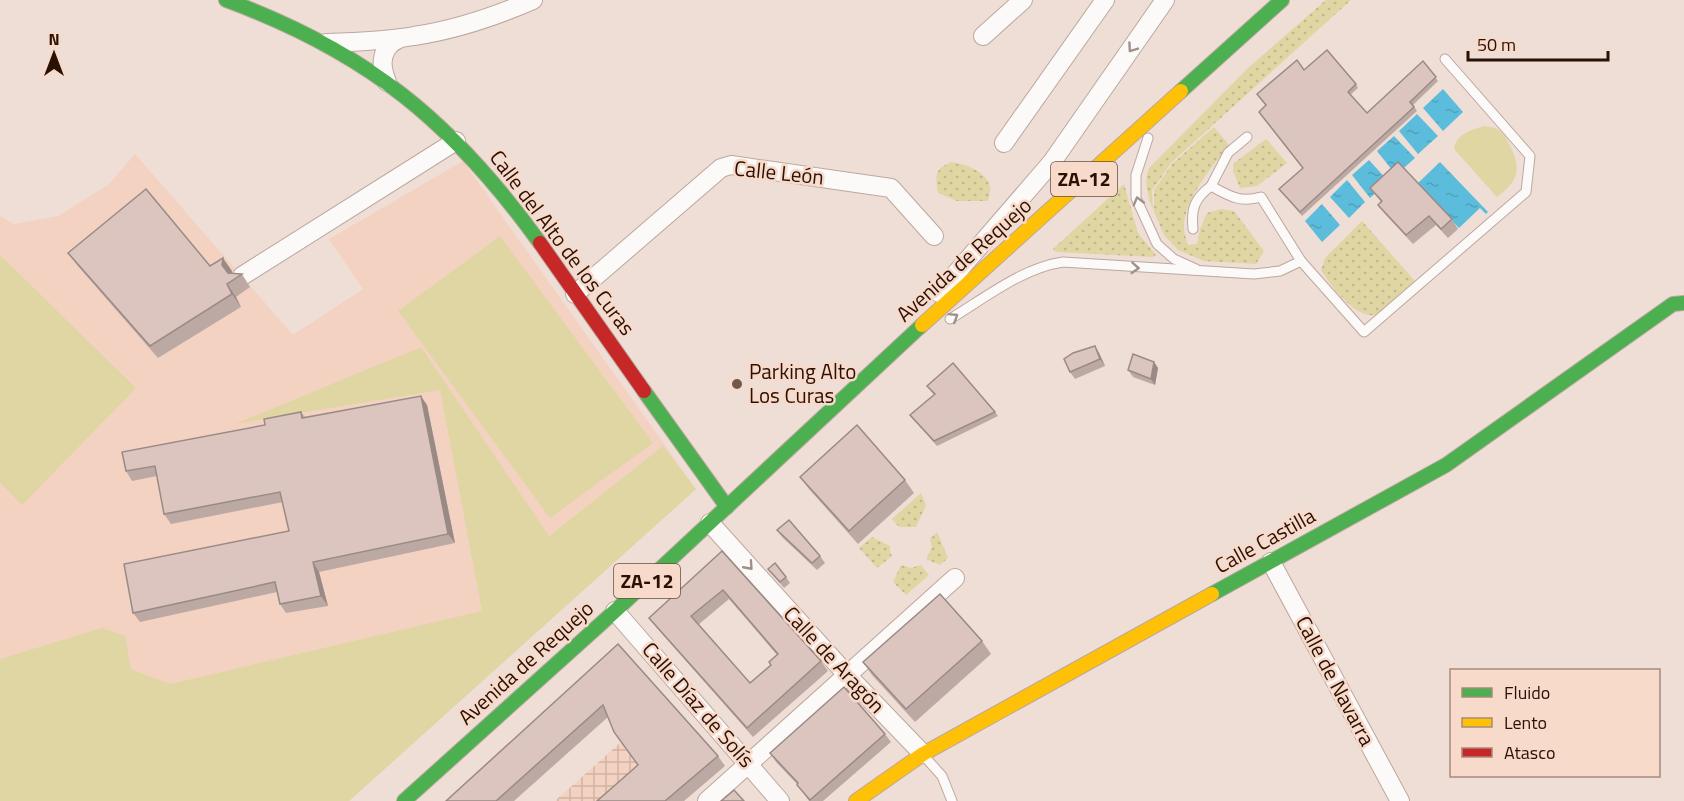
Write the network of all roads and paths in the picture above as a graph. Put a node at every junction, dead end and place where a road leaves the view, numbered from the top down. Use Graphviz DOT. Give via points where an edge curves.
graph roads {
  1 [pos="226,0"];
  2 [pos="533,0"];
  3 [pos="1023,0"];
  4 [pos="1105,0"];
  5 [pos="1165,0"];
  6 [pos="1282,0"];
  7 [pos="983,36"];
  8 [pos="401,38"];
  9 [pos="326,43"];
  10 [pos="1445,59"];
  11 [pos="387,82"];
  12 [pos="1162,109"];
  13 [pos="1247,137"];
  14 [pos="456,141"];
  15 [pos="1004,143"];
  16 [pos="1211,186"];
  17 [pos="1192,229"];
  18 [pos="934,236"];
  19 [pos="1301,261"];
  20 [pos="1201,272"];
  21 [pos="242,276"];
  22 [pos="575,294"];
  23 [pos="1684,303"];
  24 [pos="941,325"];
  25 [pos="932,330"];
  26 [pos="887,358"];
  27 [pos="727,507"];
  28 [pos="710,522"];
  29 [pos="1271,562"];
  30 [pos="955,578"];
  31 [pos="615,611"];
  32 [pos="848,676"];
  33 [pos="923,754"];
  34 [pos="749,764"];
  35 [pos="404,801"];
  36 [pos="707,801"];
  37 [pos="780,801"];
  38 [pos="856,801"];
  39 [pos="952,801"];
  40 [pos="1400,801"];
  1 -- 9 [label="main road, Calle del Alto de los Curas"];
  2 -- 8 [label="street" via="461,26"];
  3 -- 7 [label="street"];
  4 -- 15 [label="street"];
  5 -- 26 [label="street, one-way" via="1052,162 959,267"];
  6 -- 12 [label="main road, Avenida de Requejo / ZA-12"];
  8 -- 9 [label="street"];
  8 -- 11 [label="street" via="384,52 382,67"];
  9 -- 11 [label="main road, Calle del Alto de los Curas"];
  10 -- 19 [label="lane" via="1530,156 1526,192 1364,332"];
  11 -- 14 [label="main road, Calle del Alto de los Curas"];
  20 -- 12 [label="lane, one-way" via="1174,259 1157,244 1136,198 1136,175 1144,145"];
  12 -- 26 [label="main road, Avenida de Requejo / ZA-12"];
  13 -- 16 [label="lane" via="1228,153"];
  14 -- 21 [label="street"];
  14 -- 22 [label="main road, Calle del Alto de los Curas" via="506,197"];
  16 -- 17 [label="lane" via="1193,207"];
  16 -- 19 [label="lane" via="1230,198 1261,197"];
  18 -- 22 [label="street, Calle León" via="891,188 731,165 721,168"];
  19 -- 20 [label="lane, Avenida de Requejo" via="1267,273"];
  24 -- 20 [label="lane, Avenida de Requejo, one-way" via="1045,265 1063,262"];
  22 -- 27 [label="main road, Calle del Alto de los Curas"];
  23 -- 29 [label="main road, Calle Castilla" via="1673,303 1446,465"];
  25 -- 26 [label="lane, Avenida de Requejo"];
  26 -- 27 [label="main road, Avenida de Requejo / ZA-12"];
  27 -- 28 [label="main road, Avenida de Requejo / ZA-12"];
  28 -- 31 [label="main road, Avenida de Requejo / ZA-12"];
  28 -- 32 [label="street, Calle de Aragón, one-way"];
  29 -- 33 [label="main road, Calle Castilla"];
  29 -- 40 [label="street, Calle de Navarra"];
  30 -- 32 [label="street"];
  31 -- 34 [label="street, Calle Díaz de Solís"];
  31 -- 35 [label="main road, Avenida de Requejo / ZA-12"];
  32 -- 33 [label="street, Calle de Aragón"];
  32 -- 34 [label="street"];
  33 -- 38 [label="main road, Calle Castilla"];
  33 -- 39 [label="lane, Calle de Aragón" via="942,776"];
  34 -- 36 [label="street"];
  34 -- 37 [label="street, Calle Díaz de Solís"];
}
